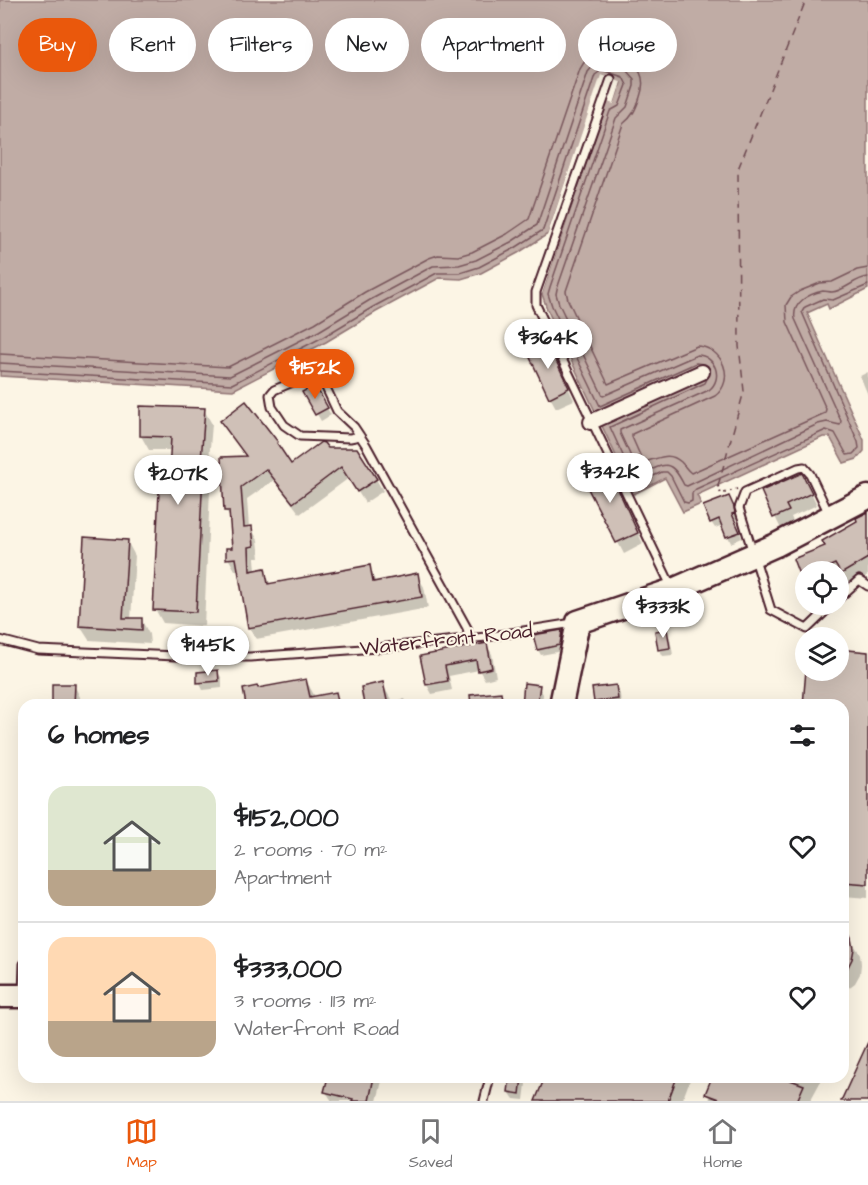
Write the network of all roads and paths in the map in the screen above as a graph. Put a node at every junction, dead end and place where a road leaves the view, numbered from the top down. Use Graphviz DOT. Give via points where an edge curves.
graph roads {
  1 [pos="611,79"];
  2 [pos="702,372"];
  3 [pos="591,422"];
  4 [pos="360,436"];
  5 [pos="718,486"];
  6 [pos="745,492"];
  7 [pos="868,498"];
  8 [pos="830,517"];
  9 [pos="754,554"];
  10 [pos="868,586"];
  11 [pos="849,589"];
  12 [pos="673,590"];
  13 [pos="822,615"];
  14 [pos="578,622"];
  15 [pos="469,639"];
  16 [pos="0,640"];
  17 [pos="562,699"];
  18 [pos="0,996"];
  19 [pos="18,996"];
  20 [pos="488,1083"];
  21 [pos="484,1101"];
  1 -- 3 [label="lane" via="536,299"];
  2 -- 3 [label="street"];
  3 -- 12 [label="lane"];
  4 -- 4 [label="lane" via="300,436 284,425 272,407 270,395 314,373 320,375 337,411"];
  4 -- 15 [label="lane" via="467,628"];
  5 -- 6 [label="path" via="721,494 739,488"];
  6 -- 8 [label="lane" via="804,468"];
  6 -- 9 [label="lane" via="739,508"];
  7 -- 8 [label="main road, Waterfront Road"];
  8 -- 9 [label="main road, Waterfront Road"];
  9 -- 12 [label="main road, Waterfront Road"];
  9 -- 13 [label="lane" via="771,610 807,629"];
  10 -- 11 [label="lane" via="859,580"];
  12 -- 14 [label="main road, Waterfront Road"];
  14 -- 15 [label="lane, Waterfront Road"];
  14 -- 17 [label="main road"];
  15 -- 16 [label="lane, Waterfront Road" via="250,657 38,650"];
  18 -- 19 [label="main road"];
  20 -- 21 [label="lane"];
}
